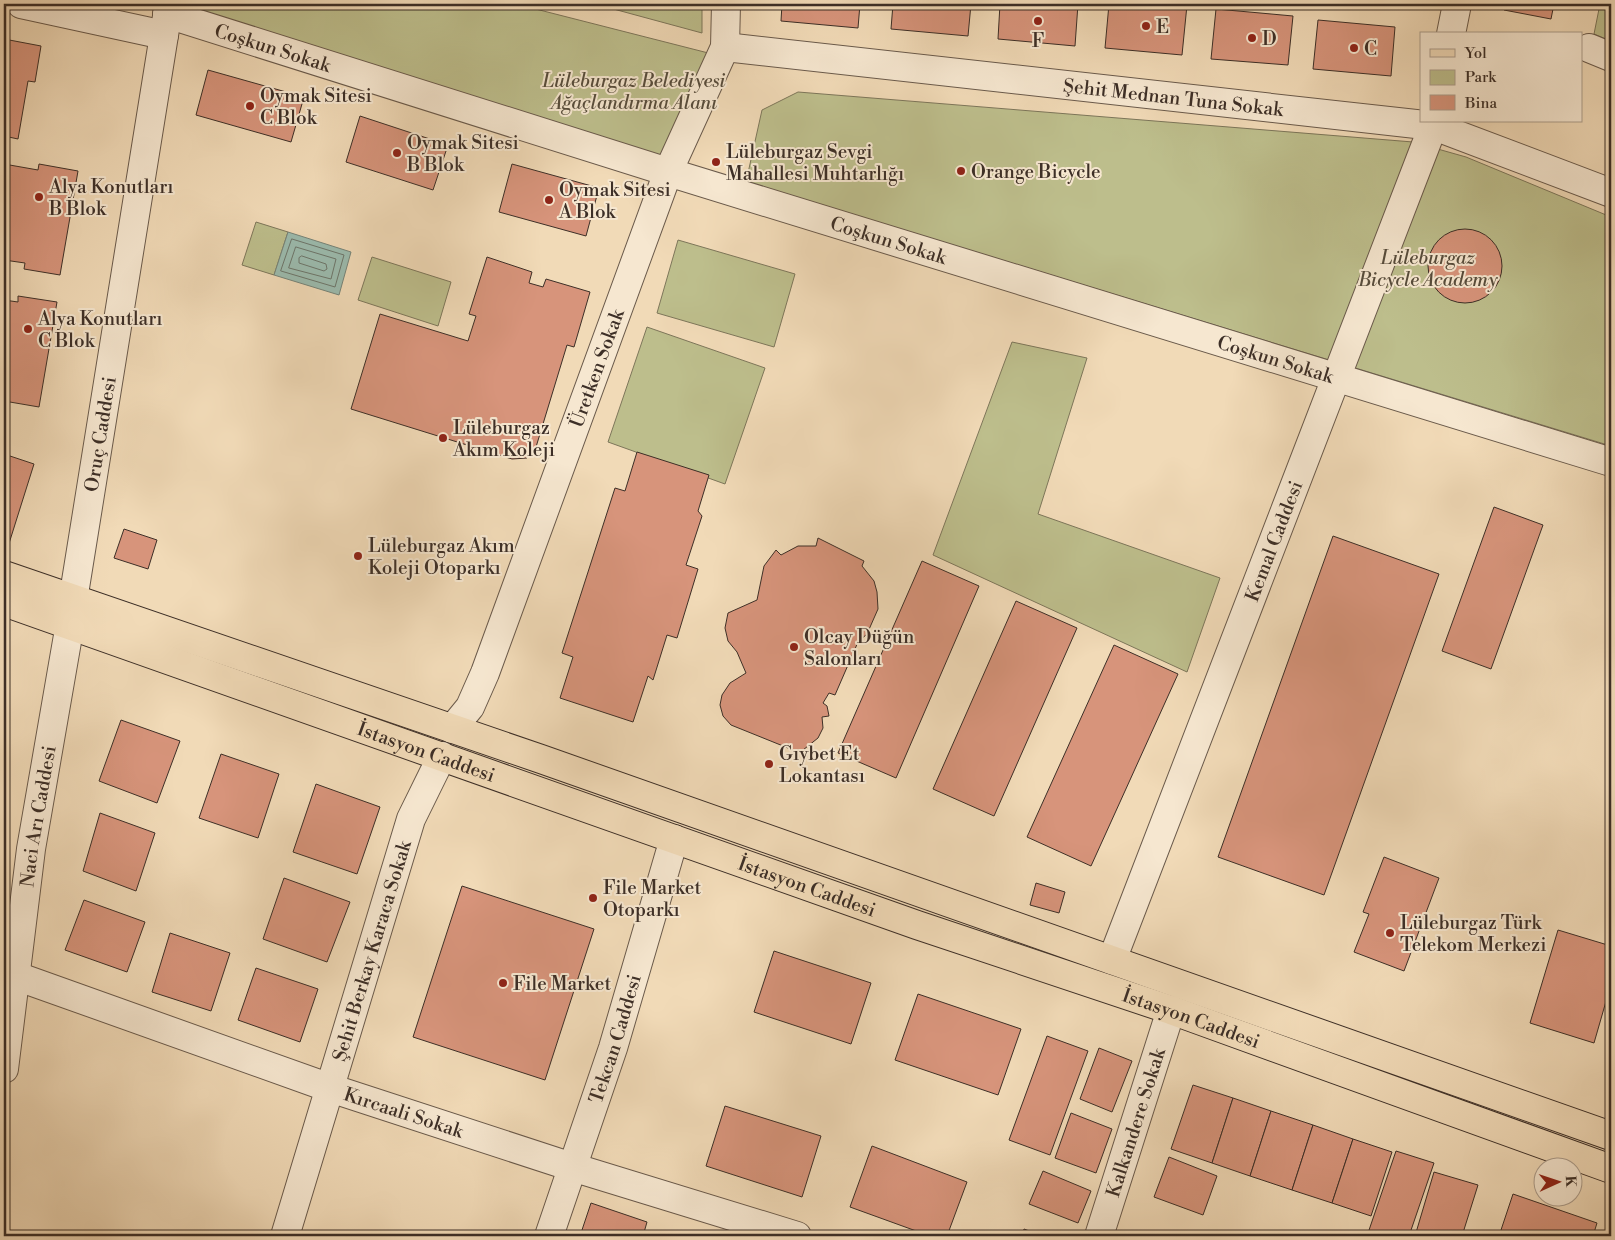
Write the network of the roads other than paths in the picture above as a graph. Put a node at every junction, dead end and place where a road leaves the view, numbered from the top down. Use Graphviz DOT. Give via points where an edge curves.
graph roads {
  1 [pos="21,4"];
  2 [pos="726,4"];
  3 [pos="1457,4"];
  4 [pos="167,18"];
  5 [pos="1451,32"];
  6 [pos="725,48"];
  7 [pos="1435,124"];
  8 [pos="668,172"];
  9 [pos="1611,193"];
  10 [pos="1337,377"];
  11 [pos="1611,462"];
  12 [pos="4,575"];
  13 [pos="4,602"];
  14 [pos="72,612"];
  15 [pos="452,728"];
  16 [pos="442,756"];
  17 [pos="674,839"];
  18 [pos="1112,960"];
  19 [pos="16,976"];
  20 [pos="1101,987"];
  21 [pos="1171,1010"];
  22 [pos="4,1069"];
  23 [pos="330,1088"];
  24 [pos="1611,1136"];
  25 [pos="572,1167"];
  26 [pos="1611,1168"];
  27 [pos="790,1235"];
  28 [pos="285,1236"];
  29 [pos="549,1236"];
  30 [pos="1099,1236"];
  1 -- 4 [label="street, Coşkun Sokak"];
  2 -- 6 [label="street, Üretken Sokak"];
  3 -- 5 [label="street"];
  4 -- 8 [label="street, Coşkun Sokak"];
  4 -- 14 [label="street, Oruç Caddesi"];
  6 -- 7 [label="street, Şehit Mednan Tuna Sokak"];
  6 -- 8 [label="street, Üretken Sokak"];
  7 -- 9 [label="street, Şehit Mednan Tuna Sokak"];
  7 -- 10 [label="street, Kemal Caddesi"];
  8 -- 10 [label="street, Coşkun Sokak"];
  8 -- 15 [label="street, Üretken Sokak" via="485,673 470,707"];
  10 -- 11 [label="street, Coşkun Sokak"];
  10 -- 18 [label="street, Kemal Caddesi"];
  12 -- 14 [label="main road, İstasyon Caddesi"];
  13 -- 14 [label="main road, İstasyon Caddesi"];
  14 -- 15 [label="main road, İstasyon Caddesi"];
  14 -- 16 [label="main road, İstasyon Caddesi"];
  14 -- 19 [label="street, Naci Arı Caddesi" via="31,849"];
  15 -- 16 [label="main road"];
  15 -- 18 [label="main road, İstasyon Caddesi"];
  16 -- 17 [label="main road, İstasyon Caddesi"];
  16 -- 23 [label="street, Şehit Berkay Karaca Sokak" via="412,819"];
  17 -- 20 [label="main road, İstasyon Caddesi"];
  17 -- 25 [label="street, Tekcan Caddesi" via="613,1048"];
  18 -- 20 [label="main road"];
  18 -- 24 [label="main road, İstasyon Caddesi"];
  19 -- 22 [label="street, Naci Arı Caddesi"];
  19 -- 23 [label="street, Kırcaali Sokak"];
  20 -- 21 [label="main road, İstasyon Caddesi"];
  21 -- 26 [label="main road, İstasyon Caddesi"];
  21 -- 30 [label="street, Kalkandere Sokak"];
  23 -- 25 [label="street, Kırcaali Sokak"];
  23 -- 28 [label="street, Şehit Berkay Karaca Sokak"];
  25 -- 27 [label="street, Kırcaali Sokak"];
  25 -- 29 [label="street, Tekcan Caddesi"];
}
